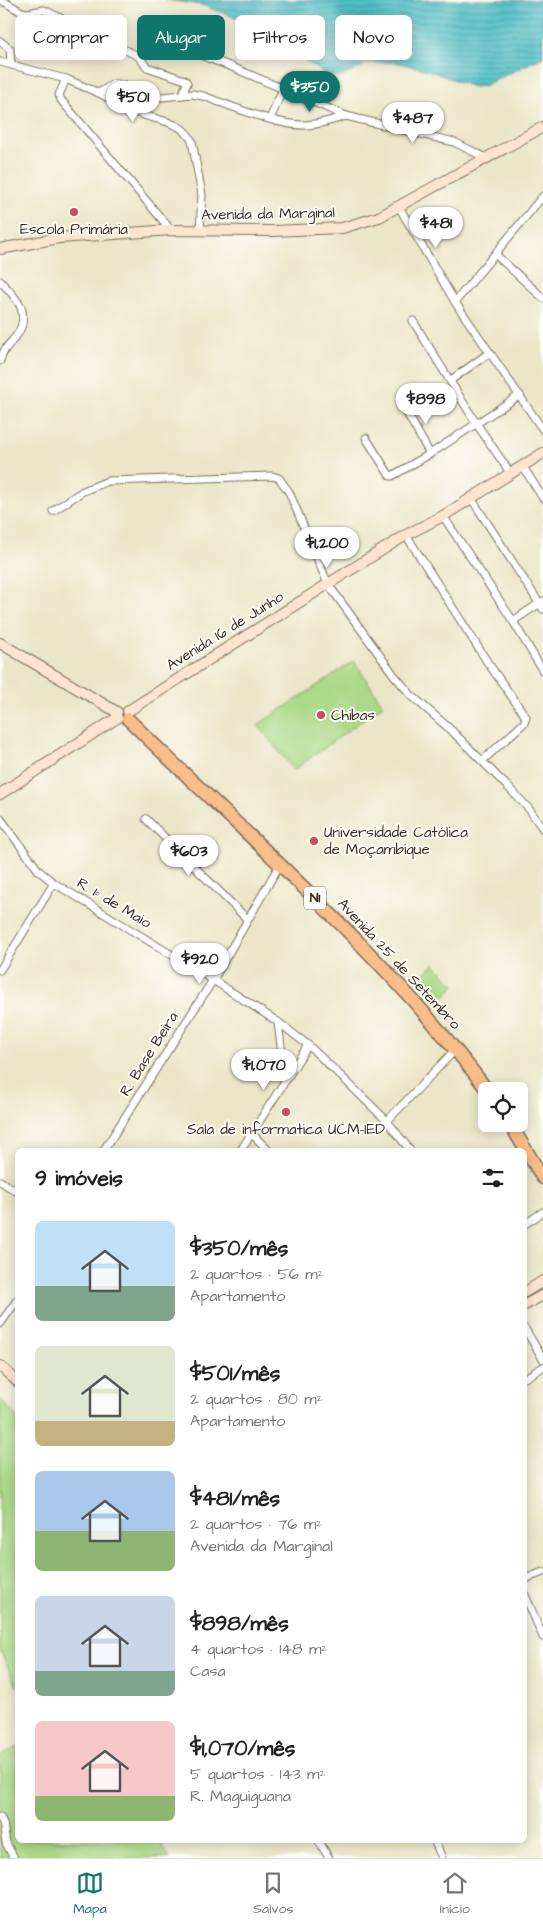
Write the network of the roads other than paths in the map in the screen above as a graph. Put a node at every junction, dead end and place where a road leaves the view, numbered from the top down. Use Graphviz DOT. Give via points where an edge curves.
graph roads {
  1 [pos="1,0"];
  2 [pos="0,41"];
  3 [pos="214,60"];
  4 [pos="0,62"];
  5 [pos="11,64"];
  6 [pos="66,79"];
  7 [pos="283,89"];
  8 [pos="99,93"];
  9 [pos="182,95"];
  10 [pos="346,116"];
  11 [pos="270,119"];
  12 [pos="543,127"];
  13 [pos="486,158"];
  14 [pos="543,196"];
  15 [pos="399,206"];
  16 [pos="171,230"];
  17 [pos="200,231"];
  18 [pos="0,249"];
  19 [pos="495,254"];
  20 [pos="0,281"];
  21 [pos="542,295"];
  22 [pos="455,302"];
  23 [pos="413,321"];
  24 [pos="489,353"];
  25 [pos="0,361"];
  26 [pos="451,380"];
  27 [pos="520,395"];
  28 [pos="403,406"];
  29 [pos="476,423"];
  30 [pos="543,430"];
  31 [pos="366,438"];
  32 [pos="543,453"];
  33 [pos="430,454"];
  34 [pos="523,467"];
  35 [pos="511,474"];
  36 [pos="471,498"];
  37 [pos="543,498"];
  38 [pos="53,511"];
  39 [pos="443,516"];
  40 [pos="406,535"];
  41 [pos="328,584"];
  42 [pos="542,604"];
  43 [pos="513,621"];
  44 [pos="0,643"];
  45 [pos="543,671"];
  46 [pos="122,715"];
  47 [pos="482,762"];
  48 [pos="0,794"];
  49 [pos="0,818"];
  50 [pos="146,819"];
  51 [pos="543,829"];
  52 [pos="280,864"];
  53 [pos="54,883"];
  54 [pos="247,919"];
  55 [pos="0,970"];
  56 [pos="213,980"];
  57 [pos="278,1022"];
  58 [pos="308,1045"];
  59 [pos="457,1049"];
  60 [pos="285,1079"];
  61 [pos="481,1082"];
  62 [pos="387,1121"];
  63 [pos="515,1132"];
  64 [pos="251,1133"];
  65 [pos="105,1148"];
  66 [pos="242,1148"];
  67 [pos="266,1148"];
  68 [pos="408,1148"];
  69 [pos="525,1148"];
  70 [pos="527,1152"];
  71 [pos="543,1178"];
  72 [pos="0,1181"];
  73 [pos="15,1190"];
  74 [pos="543,1212"];
  75 [pos="527,1223"];
  76 [pos="543,1281"];
  77 [pos="527,1291"];
  78 [pos="543,1295"];
  79 [pos="15,1303"];
  80 [pos="527,1304"];
  81 [pos="0,1324"];
  82 [pos="527,1332"];
  83 [pos="543,1359"];
  84 [pos="0,1366"];
  85 [pos="543,1366"];
  86 [pos="527,1377"];
  87 [pos="15,1379"];
  88 [pos="543,1572"];
  89 [pos="527,1577"];
  90 [pos="527,1600"];
  91 [pos="543,1637"];
  92 [pos="0,1817"];
  93 [pos="320,1843"];
  94 [pos="435,1843"];
  95 [pos="14,1858"];
  96 [pos="329,1858"];
  97 [pos="442,1858"];
  1 -- 9 [label="street" via="22,12 44,10 138,56 147,67 185,80 187,83"];
  2 -- 5 [label="street" via="10,49"];
  3 -- 7 [label="street"];
  4 -- 5 [label="street"];
  5 -- 6 [label="street"];
  6 -- 8 [label="street"];
  6 -- 16 [label="street" via="59,95 61,100"];
  7 -- 10 [label="street"];
  7 -- 11 [label="street"];
  8 -- 9 [label="street" via="118,84 162,97"];
  8 -- 17 [label="street" via="139,114 170,122 188,133 202,195"];
  9 -- 11 [label="street" via="203,96"];
  10 -- 11 [label="street" via="302,125"];
  10 -- 13 [label="street" via="454,142"];
  12 -- 13 [label="street, Avenida da Marginal"];
  13 -- 15 [label="street, Avenida da Marginal"];
  14 -- 19 [label="street"];
  15 -- 17 [label="street, Avenida da Marginal" via="342,228"];
  15 -- 22 [label="street"];
  16 -- 17 [label="street, Avenida da Marginal"];
  16 -- 18 [label="street, Avenida da Marginal" via="59,238"];
  19 -- 21 [label="street"];
  19 -- 22 [label="street"];
  20 -- 25 [label="street" via="19,300 22,316 18,334 6,347"];
  22 -- 24 [label="street"];
  23 -- 26 [label="street"];
  24 -- 26 [label="street"];
  24 -- 27 [label="street"];
  26 -- 29 [label="street"];
  27 -- 29 [label="street"];
  27 -- 30 [label="street"];
  28 -- 33 [label="street"];
  29 -- 33 [label="street"];
  29 -- 35 [label="street"];
  31 -- 33 [label="street" via="390,476"];
  32 -- 34 [label="street, Avenida 16 de Junho"];
  34 -- 35 [label="street, Avenida 16 de Junho"];
  34 -- 37 [label="street"];
  35 -- 36 [label="street, Avenida 16 de Junho"];
  36 -- 39 [label="street, Avenida 16 de Junho"];
  36 -- 42 [label="street"];
  38 -- 41 [label="street" via="83,491 108,481 276,476 289,492"];
  39 -- 40 [label="street, Avenida 16 de Junho"];
  39 -- 43 [label="street"];
  40 -- 41 [label="street, Avenida 16 de Junho"];
  40 -- 47 [label="street" via="526,718"];
  41 -- 46 [label="street, Avenida 16 de Junho"];
  41 -- 47 [label="street" via="411,695"];
  42 -- 43 [label="street"];
  43 -- 45 [label="street"];
  44 -- 46 [label="street, Avenida 25 de Setembro / N1"];
  46 -- 48 [label="street, Avenida 16 de Junho"];
  46 -- 52 [label="highway, Avenida 25 de Setembro / N1"];
  47 -- 51 [label="street" via="529,809"];
  49 -- 53 [label="street, R. 1º de Maio" via="39,871"];
  50 -- 54 [label="street"];
  52 -- 54 [label="street, R. Base Beira"];
  52 -- 59 [label="highway, Avenida 25 de Setembro / N1" via="415,1001"];
  53 -- 55 [label="street"];
  53 -- 56 [label="street, R. 1º de Maio"];
  54 -- 56 [label="street, R. Base Beira"];
  56 -- 57 [label="street, R. 1º de Maio"];
  56 -- 65 [label="street, R. Base Beira"];
  57 -- 58 [label="street, R. 1º de Maio"];
  57 -- 60 [label="street"];
  58 -- 60 [label="street"];
  58 -- 62 [label="street, R. 1º de Maio"];
  59 -- 61 [label="highway, Avenida 25 de Setembro / N1"];
  59 -- 62 [label="street"];
  60 -- 64 [label="street"];
  62 -- 68 [label="street, R. 1º de Maio"];
  63 -- 69 [label="highway"];
  64 -- 66 [label="street"];
  64 -- 67 [label="street"];
  70 -- 71 [label="highway"];
  72 -- 73 [label="street"];
  74 -- 75 [label="street"];
  76 -- 77 [label="street"];
  78 -- 80 [label="street"];
  79 -- 81 [label="street"];
  82 -- 83 [label="street"];
  84 -- 87 [label="street"];
  85 -- 86 [label="street"];
  88 -- 89 [label="street"];
  90 -- 91 [label="street"];
  92 -- 95 [label="street" via="6,1843"];
  93 -- 96 [label="street"];
  94 -- 97 [label="street"];
}
